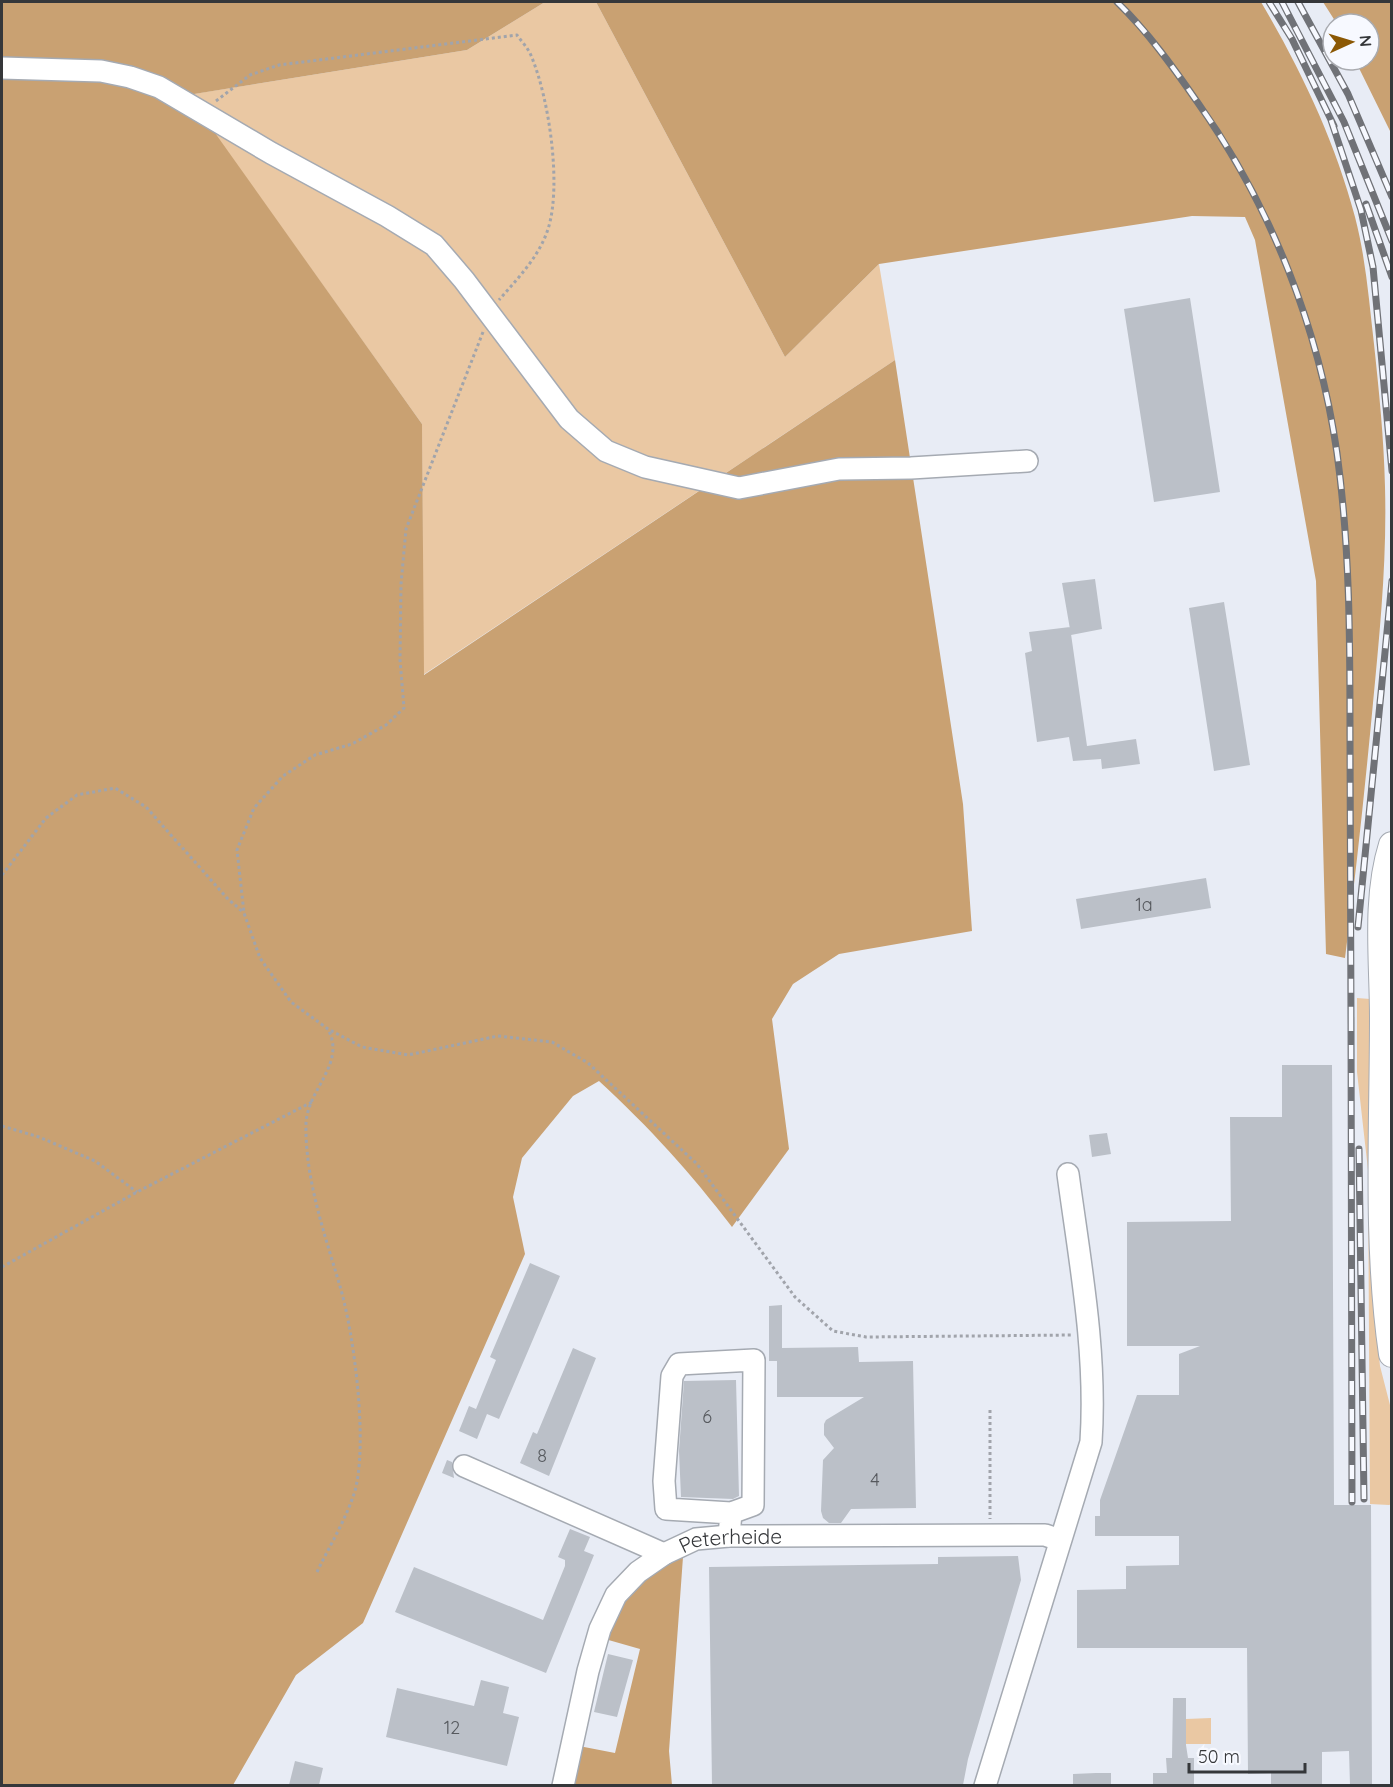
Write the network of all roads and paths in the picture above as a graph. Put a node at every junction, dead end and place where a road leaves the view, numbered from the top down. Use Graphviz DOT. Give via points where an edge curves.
graph roads {
  1 [pos="2,69"];
  2 [pos="204,115"];
  3 [pos="489,316"];
  4 [pos="1027,461"];
  5 [pos="1392,845"];
  6 [pos="2,875"];
  7 [pos="244,913"];
  8 [pos="328,1029"];
  9 [pos="312,1102"];
  10 [pos="2,1126"];
  11 [pos="1068,1174"];
  12 [pos="137,1192"];
  13 [pos="2,1267"];
  14 [pos="1090,1334"];
  15 [pos="1392,1354"];
  16 [pos="990,1410"];
  17 [pos="464,1466"];
  18 [pos="731,1513"];
  19 [pos="729,1536"];
  20 [pos="990,1536"];
  21 [pos="1060,1540"];
  22 [pos="664,1554"];
  23 [pos="317,1572"];
  24 [pos="563,1785"];
  25 [pos="985,1785"];
  1 -- 2 [label="street" via="66,69 130,76 159,87"];
  2 -- 3 [label="street" via="434,245"];
  2 -- 3 [label="path" via="216,100 250,75 279,65 517,35 532,55 545,100 555,191 548,229 532,262"];
  3 -- 4 [label="street" via="569,419 606,451 645,467 739,488 838,469"];
  3 -- 7 [label="path" via="405,529 400,584 404,708 386,725 352,744 315,755 291,771 254,808 237,850"];
  5 -- 15 [label="main road" via="1384,890 1382,942 1384,1304"];
  6 -- 7 [label="path" via="46,818 77,795 115,788 146,807"];
  7 -- 8 [label="path" via="260,958 291,1002"];
  8 -- 9 [label="path" via="334,1041 333,1058"];
  8 -- 14 [label="path" via="362,1047 408,1055 498,1036 552,1042 588,1063 698,1164 795,1297 833,1331 866,1337"];
  9 -- 12 [label="path"];
  9 -- 23 [label="path" via="306,1121 308,1151 320,1222 350,1327 360,1442 354,1493"];
  10 -- 12 [label="path" via="95,1161"];
  11 -- 14 [label="street"];
  12 -- 13 [label="path"];
  14 -- 21 [label="street" via="1094,1397 1091,1442"];
  16 -- 20 [label="path"];
  17 -- 22 [label="street"];
  18 -- 18 [label="street" via="666,1509 664,1481 672,1376 679,1364 754,1360 753,1505"];
  18 -- 19 [label="street"];
  19 -- 20 [label="street, Peterheide"];
  19 -- 22 [label="street, Peterheide" via="696,1539"];
  20 -- 21 [label="street, Peterheide" via="1045,1535"];
  21 -- 25 [label="street"];
  22 -- 24 [label="street, Peterheide" via="638,1572 616,1595 600,1629"];
}
